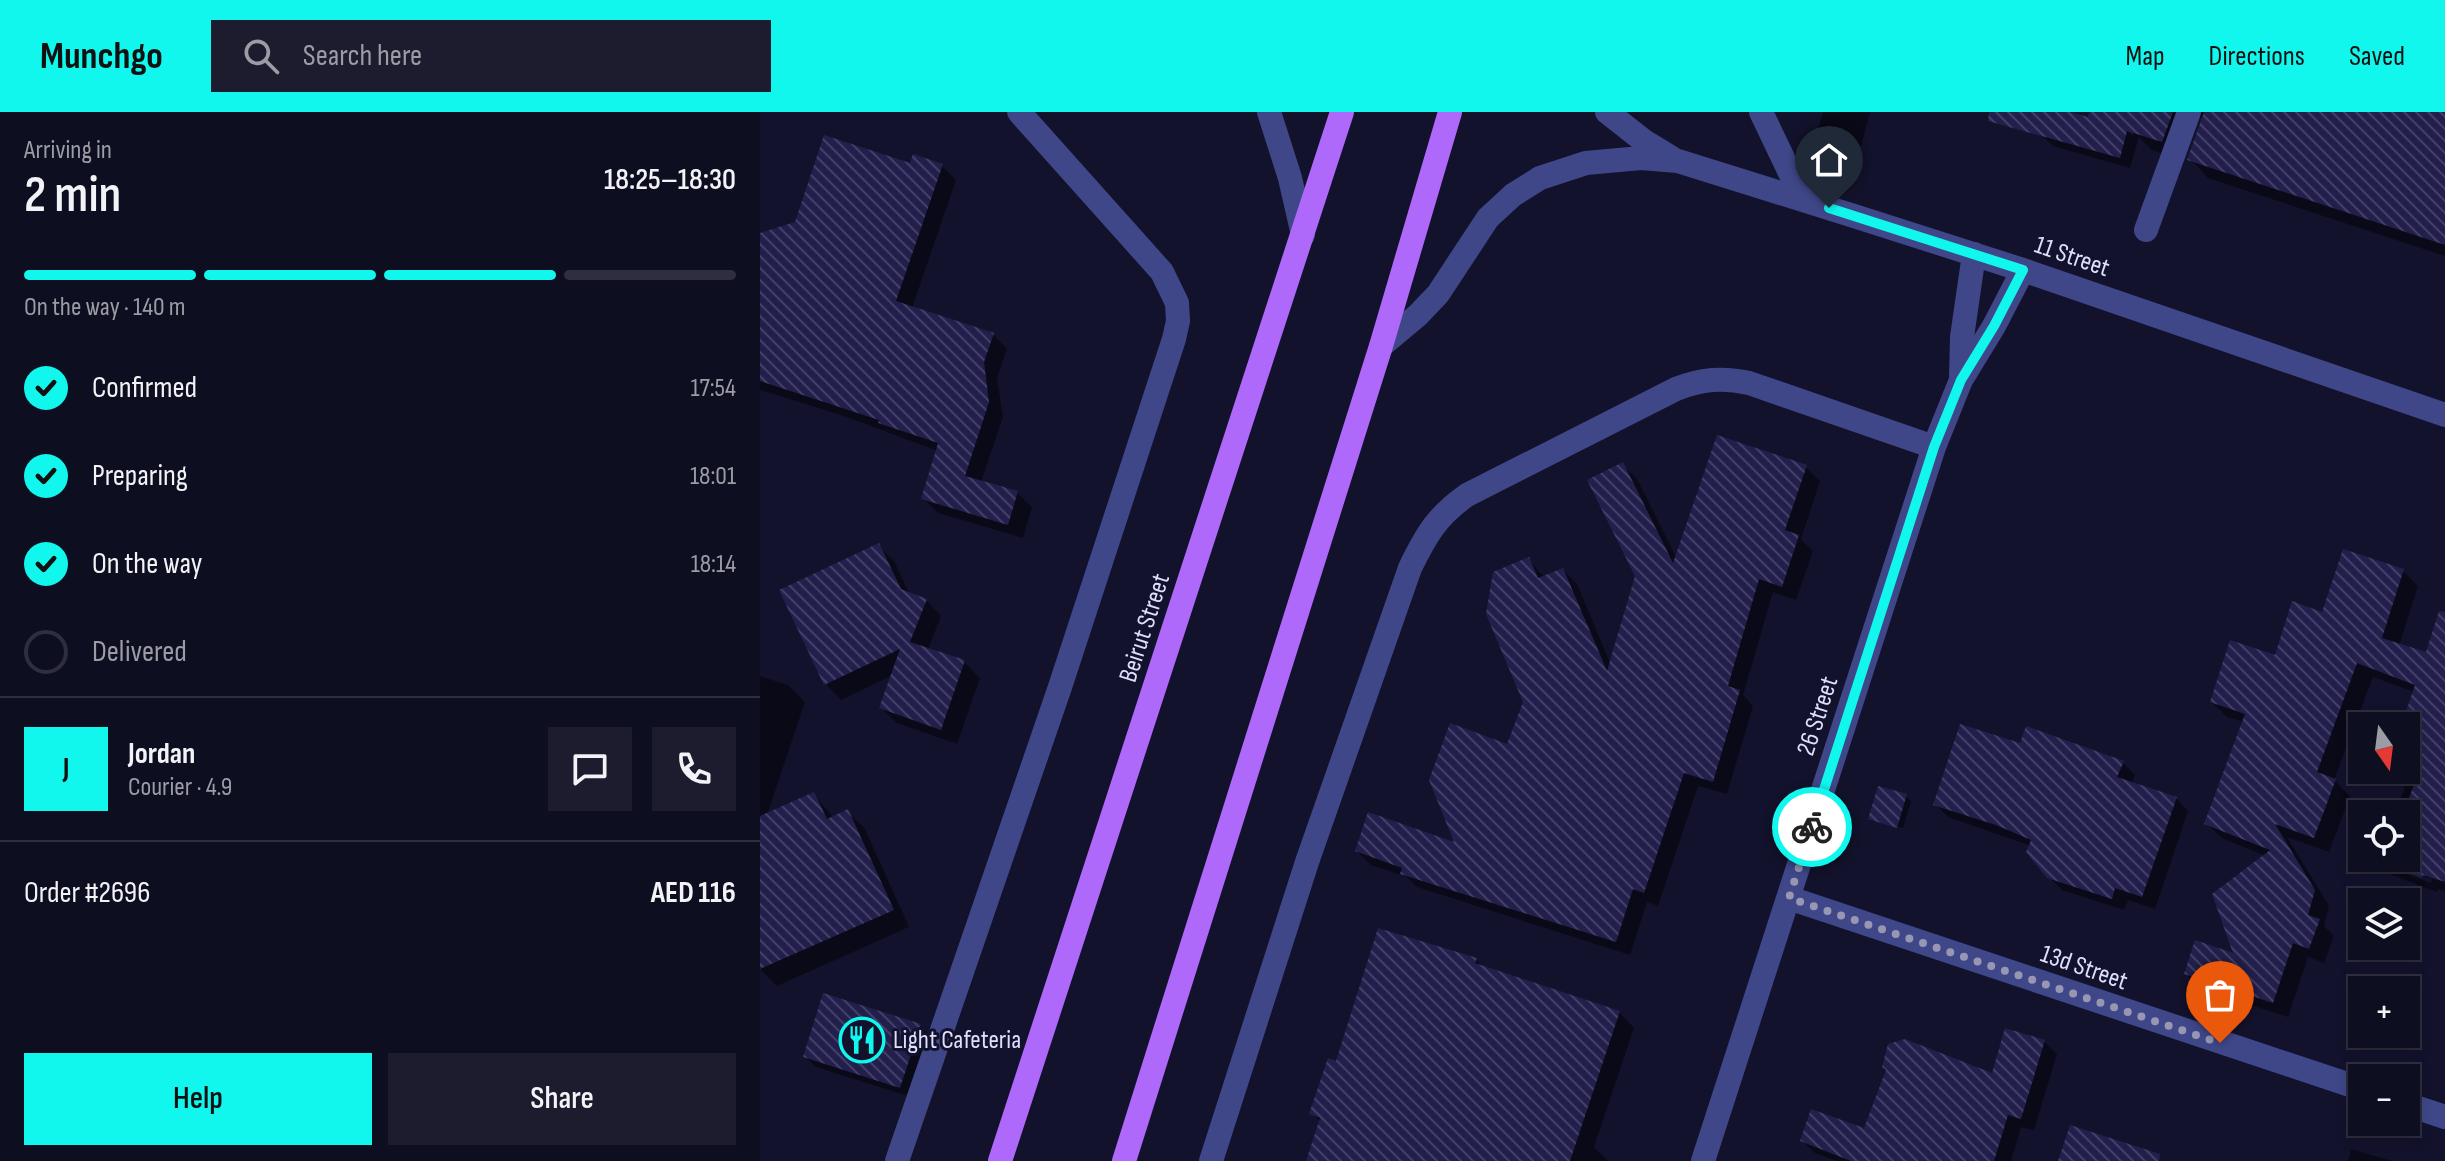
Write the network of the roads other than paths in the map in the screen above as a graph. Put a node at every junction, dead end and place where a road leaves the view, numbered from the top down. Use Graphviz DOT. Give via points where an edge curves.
graph roads {
  1 [pos="1019,112"];
  2 [pos="1269,112"];
  3 [pos="1342,112"];
  4 [pos="1450,112"];
  5 [pos="1607,112"];
  6 [pos="1761,112"];
  7 [pos="2189,112"];
  8 [pos="1678,161"];
  9 [pos="1803,200"];
  10 [pos="2146,230"];
  11 [pos="1303,235"];
  12 [pos="1974,254"];
  13 [pos="2023,270"];
  14 [pos="1381,346"];
  15 [pos="1961,380"];
  16 [pos="2445,415"];
  17 [pos="1934,447"];
  18 [pos="1789,898"];
  19 [pos="2348,1084"];
  20 [pos="2420,1109"];
  21 [pos="2445,1117"];
  22 [pos="897,1161"];
  23 [pos="1000,1161"];
  24 [pos="1124,1161"];
  25 [pos="1211,1161"];
  26 [pos="1703,1161"];
  1 -- 22 [label="street" via="1151,257 1171,286 1178,321 1060,687"];
  2 -- 11 [label="street"];
  3 -- 11 [label="main road, Beirut Street"];
  4 -- 14 [label="main road"];
  5 -- 8 [label="street, 11 Street"];
  6 -- 9 [label="street"];
  7 -- 10 [label="street"];
  8 -- 9 [label="street, 11 Street"];
  8 -- 14 [label="street, 11 Street" via="1586,163 1540,178 1488,218 1438,294"];
  9 -- 12 [label="street, 11 Street"];
  11 -- 23 [label="main road, Beirut Street"];
  12 -- 13 [label="street, 11 Street"];
  12 -- 15 [label="street, 26 Street"];
  13 -- 15 [label="street, 26 Street"];
  13 -- 16 [label="street, 11 Street"];
  14 -- 24 [label="main road"];
  15 -- 17 [label="street, 26 Street"];
  17 -- 18 [label="street, 26 Street"];
  17 -- 25 [label="street" via="1749,383 1712,379 1676,389 1446,509 1410,568 1307,862"];
  18 -- 19 [label="street, 13d Street"];
  18 -- 26 [label="street, 26 Street"];
  20 -- 21 [label="street"];
}
